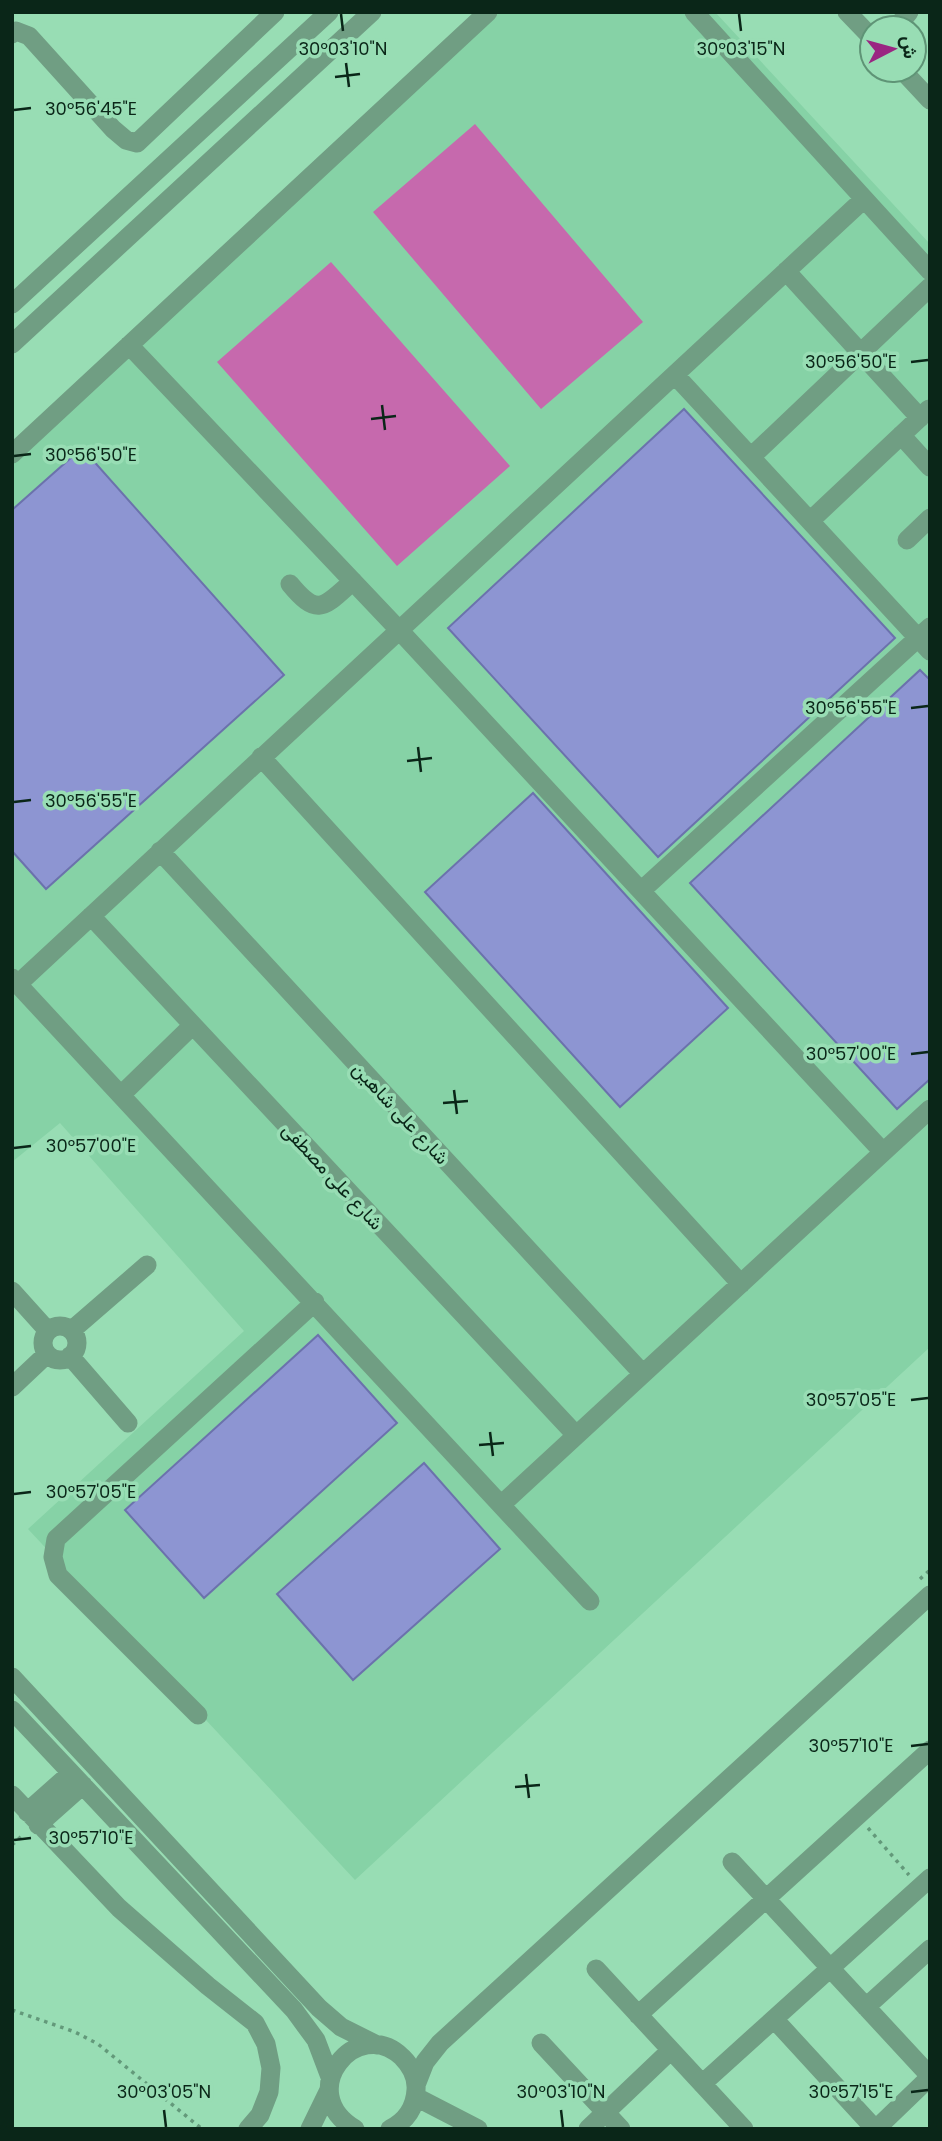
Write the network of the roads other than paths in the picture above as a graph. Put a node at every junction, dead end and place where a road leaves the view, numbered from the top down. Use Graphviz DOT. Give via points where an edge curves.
graph roads {
  1 [pos="275,12"];
  2 [pos="329,12"];
  3 [pos="373,12"];
  4 [pos="488,12"];
  5 [pos="694,12"];
  6 [pos="12,34"];
  7 [pos="915,84"];
  8 [pos="930,100"];
  9 [pos="864,199"];
  10 [pos="786,271"];
  11 [pos="930,271"];
  12 [pos="930,287"];
  13 [pos="12,304"];
  14 [pos="12,344"];
  15 [pos="129,345"];
  16 [pos="861,353"];
  17 [pos="675,374"];
  18 [pos="925,413"];
  19 [pos="901,435"];
  20 [pos="12,454"];
  21 [pos="751,457"];
  22 [pos="930,467"];
  23 [pos="930,519"];
  24 [pos="810,521"];
  25 [pos="907,540"];
  26 [pos="353,582"];
  27 [pos="290,584"];
  28 [pos="400,631"];
  29 [pos="926,639"];
  30 [pos="261,757"];
  31 [pos="160,851"];
  32 [pos="642,890"];
  33 [pos="91,916"];
  34 [pos="15,981"];
  35 [pos="193,1025"];
  36 [pos="121,1095"];
  37 [pos="930,1109"];
  38 [pos="883,1152"];
  39 [pos="147,1265"];
  40 [pos="741,1284"];
  41 [pos="12,1291"];
  42 [pos="314,1302"];
  43 [pos="72,1330"];
  44 [pos="48,1331"];
  45 [pos="47,1354"];
  46 [pos="70,1356"];
  47 [pos="643,1374"];
  48 [pos="12,1387"];
  49 [pos="128,1423"];
  50 [pos="576,1435"];
  51 [pos="502,1504"];
  52 [pos="930,1595"];
  53 [pos="590,1601"];
  54 [pos="12,1676"];
  55 [pos="12,1710"];
  56 [pos="198,1714"];
  57 [pos="930,1749"];
  58 [pos="77,1779"];
  59 [pos="12,1795"];
  60 [pos="33,1819"];
  61 [pos="732,1862"];
  62 [pos="925,1882"];
  63 [pos="766,1899"];
  64 [pos="930,1949"];
  65 [pos="830,1968"];
  66 [pos="596,1969"];
  67 [pos="866,2007"];
  68 [pos="638,2015"];
  69 [pos="331,2019"];
  70 [pos="774,2019"];
  71 [pos="316,2040"];
  72 [pos="541,2043"];
  73 [pos="377,2045"];
  74 [pos="671,2050"];
  75 [pos="930,2076"];
  76 [pos="330,2083"];
  77 [pos="702,2084"];
  78 [pos="416,2091"];
  79 [pos="606,2112"];
  80 [pos="248,2129"];
  81 [pos="310,2129"];
  82 [pos="355,2129"];
  83 [pos="390,2129"];
  84 [pos="478,2129"];
  85 [pos="588,2129"];
  86 [pos="621,2129"];
  87 [pos="744,2129"];
  88 [pos="875,2129"];
  1 -- 6 [label="street" via="136,143 113,129 29,36"];
  2 -- 13 [label="street"];
  3 -- 14 [label="street"];
  4 -- 15 [label="street"];
  5 -- 9 [label="street"];
  7 -- 8 [label="street"];
  9 -- 10 [label="street"];
  9 -- 11 [label="street"];
  10 -- 16 [label="street"];
  10 -- 17 [label="street"];
  12 -- 16 [label="street"];
  15 -- 20 [label="street"];
  15 -- 26 [label="street"];
  16 -- 18 [label="street"];
  16 -- 21 [label="street"];
  17 -- 21 [label="street"];
  17 -- 28 [label="street"];
  18 -- 19 [label="street"];
  19 -- 22 [label="street"];
  19 -- 24 [label="street"];
  21 -- 24 [label="street"];
  23 -- 25 [label="street"];
  24 -- 29 [label="street"];
  26 -- 27 [label="street" via="320,607 305,602"];
  26 -- 28 [label="street"];
  28 -- 30 [label="street"];
  28 -- 32 [label="street"];
  29 -- 32 [label="street"];
  30 -- 31 [label="street"];
  30 -- 40 [label="street"];
  31 -- 33 [label="street"];
  31 -- 47 [label="street, شارع على شاهين"];
  32 -- 38 [label="street"];
  33 -- 34 [label="street"];
  33 -- 35 [label="street, شارع على مصطفى"];
  34 -- 36 [label="street"];
  35 -- 36 [label="street"];
  35 -- 50 [label="street, شارع على مصطفى"];
  36 -- 42 [label="street"];
  37 -- 38 [label="street"];
  38 -- 40 [label="street"];
  39 -- 43 [label="street"];
  40 -- 47 [label="street"];
  41 -- 44 [label="street"];
  42 -- 51 [label="street"];
  42 -- 56 [label="street" via="56,1539 53,1548 58,1575"];
  43 -- 44 [label="street" via="62,1326"];
  43 -- 46 [label="street" via="77,1347"];
  44 -- 45 [label="street" via="43,1342"];
  45 -- 46 [label="street" via="61,1360"];
  45 -- 48 [label="street"];
  46 -- 49 [label="street"];
  47 -- 50 [label="street"];
  50 -- 51 [label="street"];
  51 -- 53 [label="street"];
  52 -- 78 [label="street" via="440,2043 425,2062"];
  54 -- 69 [label="street"];
  55 -- 58 [label="street"];
  57 -- 63 [label="street"];
  58 -- 60 [label="street"];
  58 -- 71 [label="street" via="294,2010"];
  59 -- 60 [label="street"];
  60 -- 80 [label="street" via="145,1932 254,2023 266,2044 271,2068 269,2092 260,2115"];
  61 -- 63 [label="street"];
  62 -- 65 [label="street"];
  63 -- 65 [label="street"];
  63 -- 68 [label="street"];
  64 -- 67 [label="street"];
  65 -- 67 [label="street"];
  65 -- 70 [label="street"];
  66 -- 68 [label="street"];
  67 -- 75 [label="street"];
  68 -- 74 [label="street"];
  69 -- 71 [label="street" via="325,2034"];
  69 -- 73 [label="street"];
  70 -- 77 [label="street"];
  70 -- 88 [label="street"];
  71 -- 76 [label="street"];
  72 -- 79 [label="street"];
  73 -- 76 [label="street" via="353,2049 335,2066"];
  73 -- 78 [label="street" via="399,2053 408,2062"];
  74 -- 77 [label="street"];
  74 -- 79 [label="street"];
  75 -- 88 [label="street"];
  76 -- 81 [label="street"];
  76 -- 82 [label="street" via="336,2113"];
  77 -- 87 [label="street"];
  78 -- 83 [label="street" via="409,2114"];
  78 -- 84 [label="street"];
  79 -- 85 [label="street"];
  79 -- 86 [label="street"];
}
